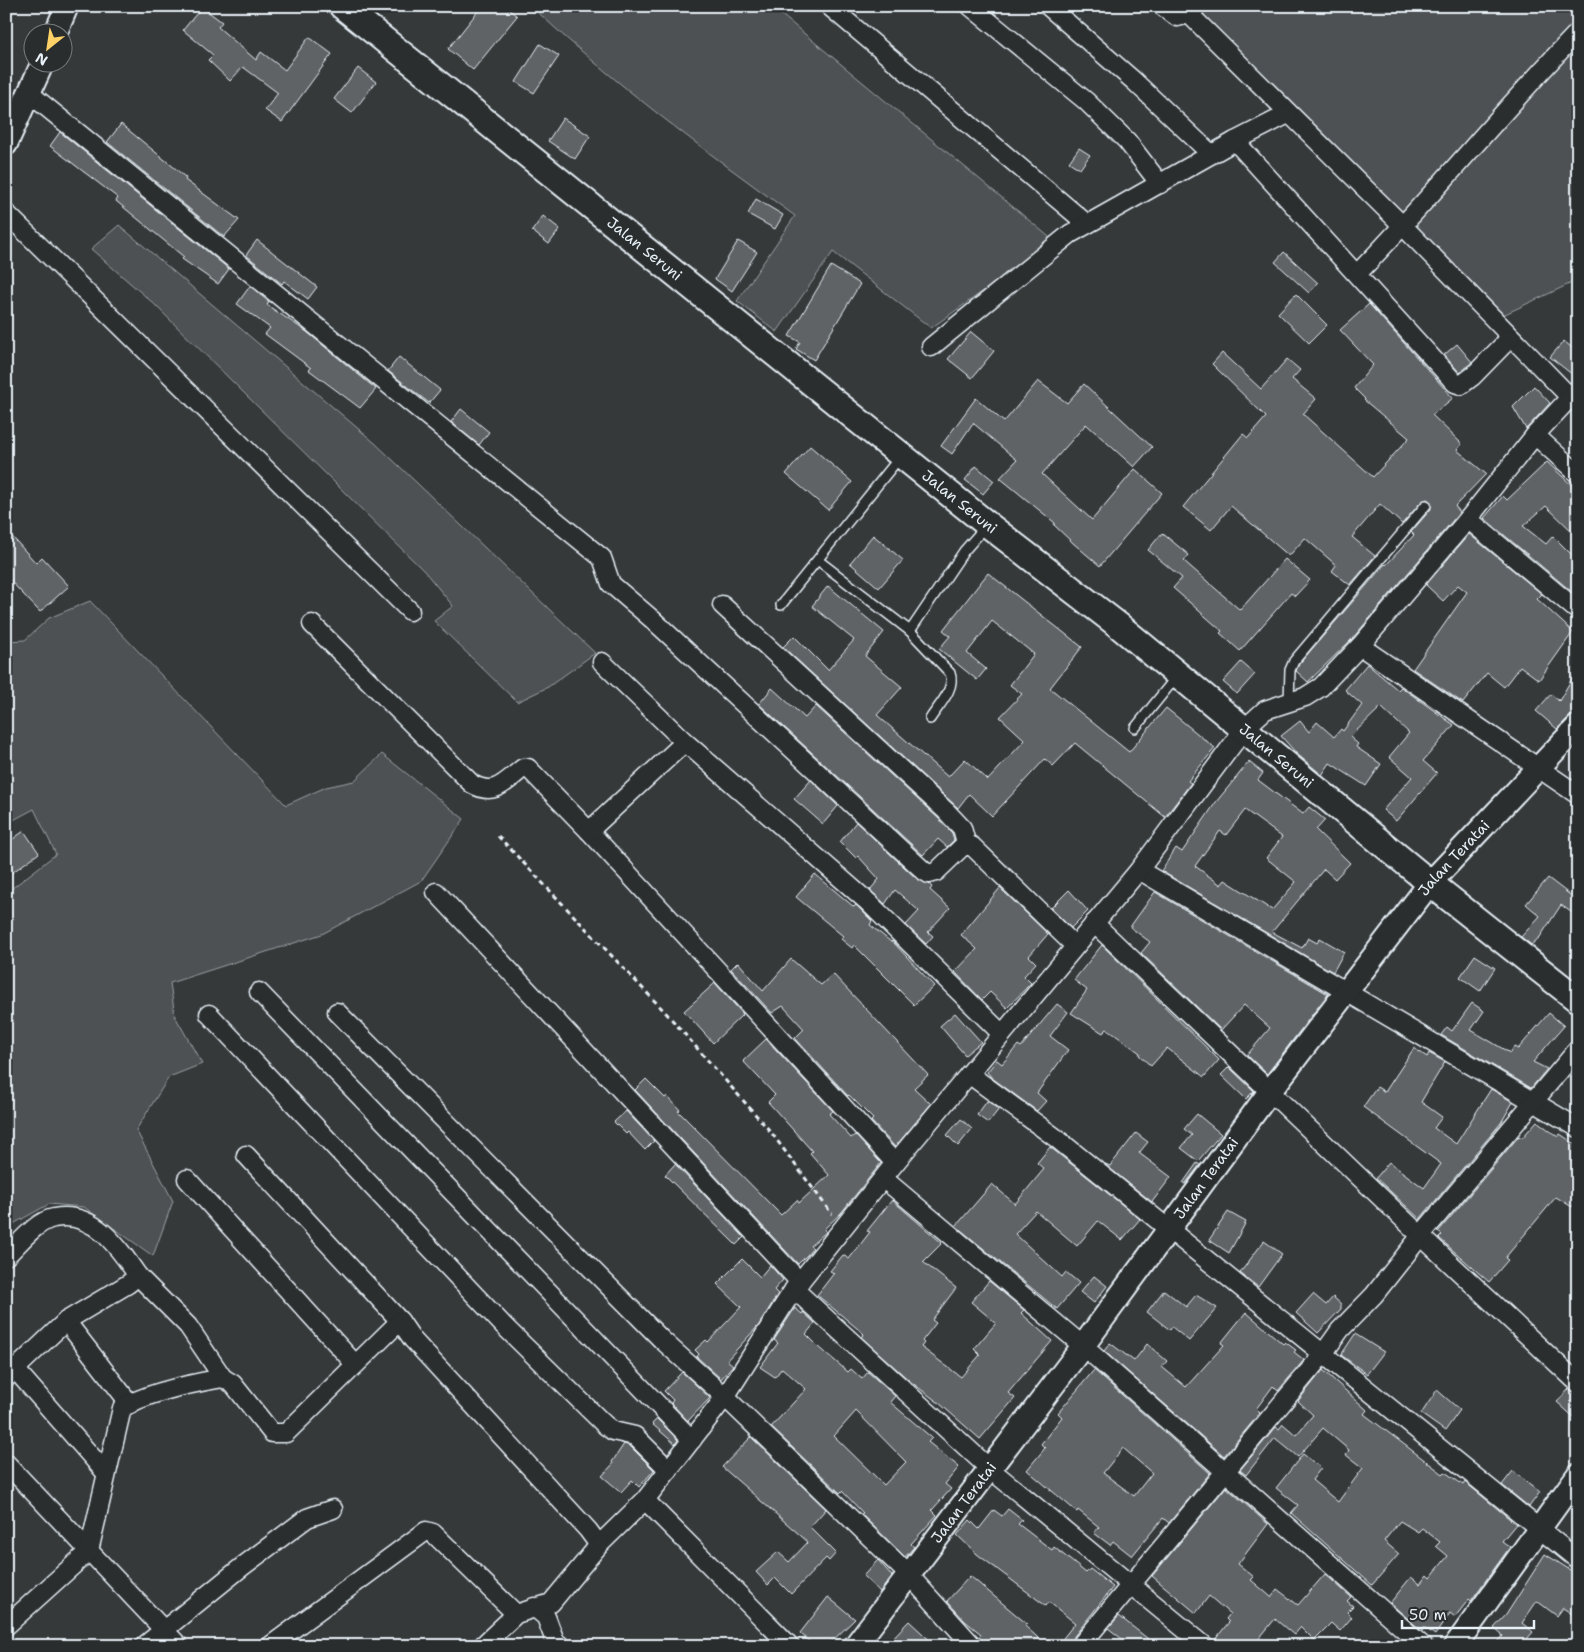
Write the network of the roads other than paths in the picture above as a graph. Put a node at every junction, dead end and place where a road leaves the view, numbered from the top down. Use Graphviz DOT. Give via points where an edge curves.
graph roads {
  1 [pos="67,6"];
  2 [pos="342,6"];
  3 [pos="829,6"];
  4 [pos="970,6"];
  5 [pos="1048,6"];
  6 [pos="1162,6"];
  7 [pos="1193,10"];
  8 [pos="60,22"];
  9 [pos="1578,32"];
  10 [pos="38,72"];
  11 [pos="29,93"];
  12 [pos="1288,114"];
  13 [pos="1235,141"];
  14 [pos="6,144"];
  15 [pos="1211,154"];
  16 [pos="1160,184"];
  17 [pos="6,213"];
  18 [pos="1087,224"];
  19 [pos="1403,226"];
  20 [pos="1357,274"];
  21 [pos="1510,338"];
  22 [pos="931,347"];
  23 [pos="1574,393"];
  24 [pos="1535,436"];
  25 [pos="894,455"];
  26 [pos="1578,474"];
  27 [pos="1426,505"];
  28 [pos="1468,519"];
  29 [pos="976,537"];
  30 [pos="819,561"];
  31 [pos="722,605"];
  32 [pos="781,605"];
  33 [pos="410,611"];
  34 [pos="1578,611"];
  35 [pos="312,624"];
  36 [pos="910,631"];
  37 [pos="1360,646"];
  38 [pos="602,662"];
  39 [pos="1168,688"];
  40 [pos="1289,701"];
  41 [pos="930,720"];
  42 [pos="1578,726"];
  43 [pos="1135,728"];
  44 [pos="1245,728"];
  45 [pos="685,742"];
  46 [pos="1539,768"];
  47 [pos="1578,795"];
  48 [pos="589,830"];
  49 [pos="967,846"];
  50 [pos="1139,870"];
  51 [pos="1430,883"];
  52 [pos="436,892"];
  53 [pos="1094,922"];
  54 [pos="1075,946"];
  55 [pos="259,992"];
  56 [pos="1348,992"];
  57 [pos="1578,1000"];
  58 [pos="337,1012"];
  59 [pos="209,1014"];
  60 [pos="1002,1034"];
  61 [pos="1578,1049"];
  62 [pos="969,1074"];
  63 [pos="1271,1090"];
  64 [pos="1534,1102"];
  65 [pos="1578,1128"];
  66 [pos="246,1155"];
  67 [pos="895,1163"];
  68 [pos="884,1179"];
  69 [pos="187,1180"];
  70 [pos="1170,1229"];
  71 [pos="1420,1235"];
  72 [pos="6,1256"];
  73 [pos="138,1276"];
  74 [pos="797,1286"];
  75 [pos="66,1321"];
  76 [pos="400,1321"];
  77 [pos="1083,1346"];
  78 [pos="1323,1354"];
  79 [pos="355,1364"];
  80 [pos="10,1374"];
  81 [pos="223,1378"];
  82 [pos="1578,1382"];
  83 [pos="725,1397"];
  84 [pos="130,1404"];
  85 [pos="692,1440"];
  86 [pos="6,1463"];
  87 [pos="990,1469"];
  88 [pos="669,1470"];
  89 [pos="1224,1472"];
  90 [pos="106,1473"];
  91 [pos="1578,1475"];
  92 [pos="645,1500"];
  93 [pos="333,1509"];
  94 [pos="1548,1535"];
  95 [pos="599,1545"];
  96 [pos="89,1551"];
  97 [pos="1578,1560"];
  98 [pos="909,1576"];
  99 [pos="1130,1584"];
  100 [pos="534,1607"];
  101 [pos="516,1614"];
  102 [pos="6,1626"];
  103 [pos="163,1628"];
  104 [pos="144,1646"];
  105 [pos="179,1646"];
  106 [pos="270,1646"];
  107 [pos="482,1646"];
  108 [pos="561,1646"];
  109 [pos="790,1646"];
  110 [pos="855,1646"];
  111 [pos="973,1646"];
  112 [pos="1080,1646"];
  113 [pos="1205,1646"];
  114 [pos="1423,1646"];
  115 [pos="1455,1646"];
  1 -- 8 [label="street"];
  2 -- 25 [label="main road, Jalan Seruni"];
  3 -- 18 [label="street"];
  4 -- 16 [label="street" via="1086,101 1127,141"];
  5 -- 15 [label="street"];
  6 -- 7 [label="street" via="1177,17"];
  7 -- 12 [label="street"];
  9 -- 19 [label="street"];
  10 -- 11 [label="street"];
  11 -- 14 [label="street"];
  11 -- 49 [label="street" via="602,558 611,584 618,592 653,620 924,872 936,872 963,846"];
  12 -- 13 [label="street"];
  12 -- 19 [label="street"];
  13 -- 15 [label="street"];
  13 -- 20 [label="street"];
  15 -- 16 [label="street"];
  16 -- 18 [label="street"];
  17 -- 33 [label="street"];
  18 -- 22 [label="street" via="1070,234"];
  19 -- 20 [label="street"];
  19 -- 21 [label="street"];
  20 -- 21 [label="street" via="1457,386 1473,376"];
  21 -- 23 [label="street"];
  23 -- 24 [label="street"];
  24 -- 26 [label="street"];
  24 -- 28 [label="street"];
  25 -- 29 [label="main road, Jalan Seruni"];
  25 -- 30 [label="lane" via="882,482"];
  27 -- 40 [label="lane" via="1294,661 1290,670"];
  28 -- 34 [label="street"];
  28 -- 37 [label="street"];
  29 -- 36 [label="lane"];
  29 -- 39 [label="main road, Jalan Seruni"];
  30 -- 32 [label="lane"];
  30 -- 36 [label="lane"];
  31 -- 49 [label="street" via="946,811 962,828"];
  35 -- 48 [label="street" via="472,784 489,790 528,768"];
  36 -- 41 [label="lane" via="952,680"];
  37 -- 40 [label="street" via="1318,690"];
  37 -- 46 [label="street"];
  38 -- 45 [label="street"];
  39 -- 43 [label="lane"];
  39 -- 44 [label="main road, Jalan Seruni"];
  40 -- 44 [label="street" via="1265,710"];
  42 -- 46 [label="street, Jalan Teratai"];
  44 -- 50 [label="street"];
  44 -- 51 [label="main road, Jalan Seruni"];
  45 -- 48 [label="street"];
  45 -- 60 [label="street" via="868,902"];
  46 -- 47 [label="street"];
  46 -- 51 [label="street, Jalan Teratai"];
  48 -- 67 [label="street"];
  49 -- 54 [label="street" via="978,850"];
  50 -- 53 [label="street"];
  50 -- 56 [label="street"];
  51 -- 56 [label="street, Jalan Teratai"];
  51 -- 57 [label="main road, Jalan Seruni"];
  52 -- 74 [label="street"];
  53 -- 54 [label="street"];
  53 -- 63 [label="street"];
  54 -- 60 [label="street"];
  55 -- 85 [label="street"];
  56 -- 63 [label="street, Jalan Teratai"];
  56 -- 64 [label="street"];
  58 -- 83 [label="street" via="662,1340"];
  59 -- 88 [label="street" via="512,1334 605,1425 613,1431 635,1436"];
  60 -- 62 [label="street"];
  61 -- 64 [label="street"];
  62 -- 67 [label="street"];
  62 -- 70 [label="street"];
  63 -- 70 [label="street, Jalan Teratai"];
  63 -- 71 [label="street"];
  64 -- 65 [label="street"];
  64 -- 71 [label="street"];
  66 -- 76 [label="street"];
  67 -- 68 [label="street"];
  68 -- 74 [label="street"];
  68 -- 77 [label="street"];
  69 -- 79 [label="street"];
  70 -- 77 [label="street, Jalan Teratai"];
  70 -- 78 [label="street"];
  71 -- 78 [label="street"];
  71 -- 82 [label="street"];
  72 -- 73 [label="street" via="37,1227 54,1218 78,1219 98,1228 117,1245"];
  73 -- 75 [label="street"];
  73 -- 81 [label="street" via="188,1326"];
  74 -- 83 [label="street"];
  74 -- 87 [label="street"];
  75 -- 80 [label="street"];
  75 -- 84 [label="street"];
  76 -- 79 [label="street"];
  76 -- 95 [label="street" via="413,1340"];
  77 -- 87 [label="street, Jalan Teratai"];
  77 -- 89 [label="street"];
  78 -- 89 [label="street"];
  78 -- 94 [label="street"];
  79 -- 81 [label="street" via="282,1434 272,1433 233,1384"];
  80 -- 90 [label="street"];
  81 -- 84 [label="street"];
  83 -- 85 [label="street"];
  83 -- 98 [label="street"];
  84 -- 90 [label="street" via="122,1408"];
  85 -- 88 [label="street"];
  86 -- 96 [label="street"];
  87 -- 98 [label="street, Jalan Teratai"];
  87 -- 99 [label="street"];
  88 -- 92 [label="street"];
  89 -- 99 [label="street"];
  89 -- 114 [label="street" via="1253,1494"];
  90 -- 96 [label="street"];
  91 -- 94 [label="street"];
  92 -- 95 [label="street"];
  92 -- 109 [label="street"];
  93 -- 103 [label="street" via="307,1518"];
  94 -- 97 [label="street"];
  94 -- 115 [label="street"];
  95 -- 100 [label="street" via="551,1604"];
  96 -- 102 [label="street"];
  96 -- 103 [label="street"];
  98 -- 110 [label="street, Jalan Teratai"];
  98 -- 111 [label="street"];
  99 -- 112 [label="street"];
  99 -- 113 [label="street"];
  100 -- 101 [label="street"];
  100 -- 108 [label="street" via="546,1617 555,1641"];
  101 -- 106 [label="street" via="433,1533 426,1530"];
  101 -- 107 [label="street"];
  103 -- 104 [label="street"];
  103 -- 105 [label="street"];
}
